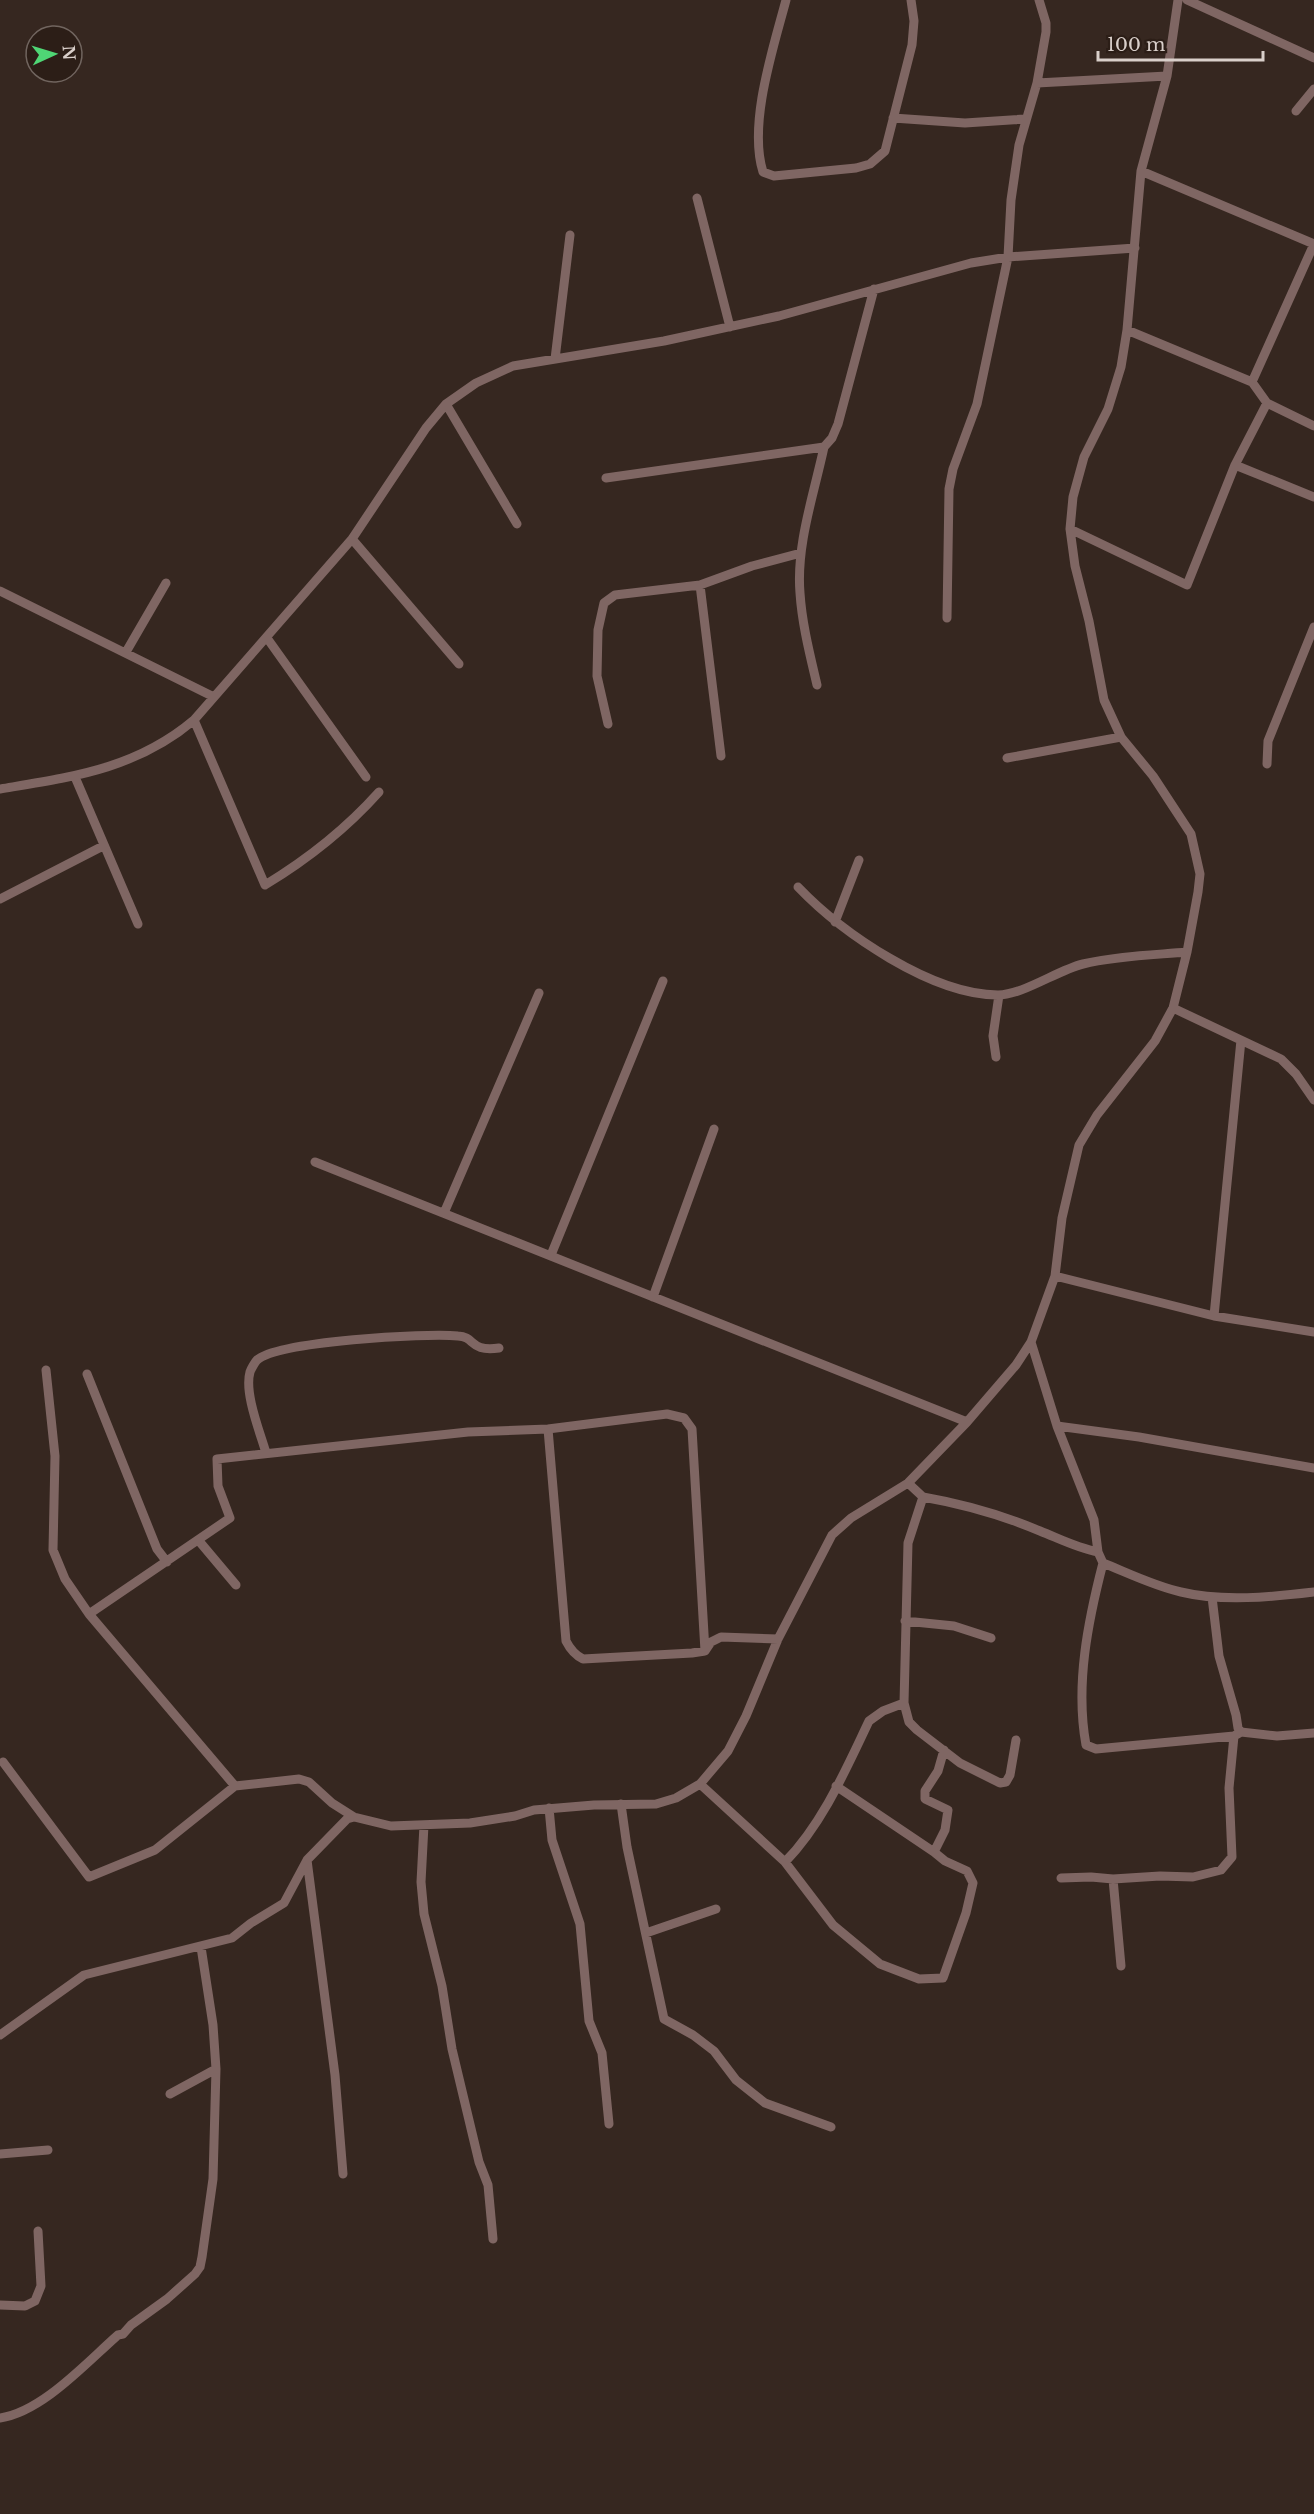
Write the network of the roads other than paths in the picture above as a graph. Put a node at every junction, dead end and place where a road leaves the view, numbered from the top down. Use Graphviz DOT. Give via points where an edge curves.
graph roads {
  1 [pos="786,0"];
  2 [pos="910,0"];
  3 [pos="1039,0"];
  4 [pos="1178,0"];
  5 [pos="1187,0"];
  6 [pos="1314,58"];
  7 [pos="1167,76"];
  8 [pos="1037,83"];
  9 [pos="1314,89"];
  10 [pos="1296,111"];
  11 [pos="893,118"];
  12 [pos="1025,119"];
  13 [pos="1141,171"];
  14 [pos="697,198"];
  15 [pos="570,236"];
  16 [pos="1314,244"];
  17 [pos="1135,248"];
  18 [pos="1008,257"];
  19 [pos="874,289"];
  20 [pos="730,327"];
  21 [pos="1127,330"];
  22 [pos="555,359"];
  23 [pos="1252,382"];
  24 [pos="1267,403"];
  25 [pos="446,404"];
  26 [pos="1314,426"];
  27 [pos="824,447"];
  28 [pos="1235,465"];
  29 [pos="606,478"];
  30 [pos="1314,497"];
  31 [pos="517,524"];
  32 [pos="1070,529"];
  33 [pos="352,539"];
  34 [pos="801,553"];
  35 [pos="166,583"];
  36 [pos="700,585"];
  37 [pos="0,591"];
  38 [pos="947,618"];
  39 [pos="1314,627"];
  40 [pos="267,638"];
  41 [pos="1311,640"];
  42 [pos="126,652"];
  43 [pos="459,664"];
  44 [pos="817,685"];
  45 [pos="214,697"];
  46 [pos="194,720"];
  47 [pos="608,724"];
  48 [pos="1121,737"];
  49 [pos="722,756"];
  50 [pos="1007,758"];
  51 [pos="1267,764"];
  52 [pos="75,777"];
  53 [pos="366,777"];
  54 [pos="0,789"];
  55 [pos="379,792"];
  56 [pos="103,846"];
  57 [pos="859,860"];
  58 [pos="798,887"];
  59 [pos="0,899"];
  60 [pos="835,922"];
  61 [pos="138,924"];
  62 [pos="1188,952"];
  63 [pos="663,981"];
  64 [pos="539,993"];
  65 [pos="999,995"];
  66 [pos="1173,1008"];
  67 [pos="1241,1040"];
  68 [pos="996,1058"];
  69 [pos="1314,1101"];
  70 [pos="714,1130"];
  71 [pos="315,1162"];
  72 [pos="444,1213"];
  73 [pos="551,1255"];
  74 [pos="1055,1276"];
  75 [pos="653,1297"];
  76 [pos="1214,1316"];
  77 [pos="1314,1332"];
  78 [pos="1031,1342"];
  79 [pos="499,1348"];
  80 [pos="46,1370"];
  81 [pos="87,1374"];
  82 [pos="967,1422"];
  83 [pos="1057,1426"];
  84 [pos="548,1429"];
  85 [pos="266,1453"];
  86 [pos="1314,1468"];
  87 [pos="908,1483"];
  88 [pos="922,1497"];
  89 [pos="199,1541"];
  90 [pos="1098,1552"];
  91 [pos="167,1562"];
  92 [pos="1103,1563"];
  93 [pos="236,1585"];
  94 [pos="1314,1592"];
  95 [pos="1212,1597"];
  96 [pos="89,1614"];
  97 [pos="905,1621"];
  98 [pos="991,1638"];
  99 [pos="778,1639"];
  100 [pos="705,1652"];
  101 [pos="904,1703"];
  102 [pos="1314,1733"];
  103 [pos="1238,1734"];
  104 [pos="1016,1740"];
  105 [pos="944,1750"];
  106 [pos="3,1762"];
  107 [pos="700,1784"];
  108 [pos="235,1786"];
  109 [pos="836,1786"];
  110 [pos="621,1804"];
  111 [pos="549,1808"];
  112 [pos="354,1817"];
  113 [pos="424,1825"];
  114 [pos="934,1852"];
  115 [pos="307,1860"];
  116 [pos="785,1862"];
  117 [pos="1061,1878"];
  118 [pos="1113,1879"];
  119 [pos="716,1909"];
  120 [pos="646,1933"];
  121 [pos="201,1947"];
  122 [pos="1121,1966"];
  123 [pos="0,2035"];
  124 [pos="216,2069"];
  125 [pos="170,2094"];
  126 [pos="609,2124"];
  127 [pos="831,2127"];
  128 [pos="48,2150"];
  129 [pos="0,2154"];
  130 [pos="343,2174"];
  131 [pos="38,2231"];
  132 [pos="493,2239"];
  133 [pos="0,2306"];
  134 [pos="0,2418"];
  1 -- 11 [label="street" via="764,88 758,155 763,172 774,176 800,175 870,164 885,151"];
  2 -- 11 [label="street" via="914,21 912,45"];
  3 -- 8 [label="street" via="1046,32"];
  4 -- 7 [label="street"];
  5 -- 6 [label="street"];
  7 -- 8 [label="street"];
  7 -- 13 [label="street"];
  8 -- 12 [label="street"];
  9 -- 10 [label="street"];
  11 -- 12 [label="street" via="965,123"];
  12 -- 18 [label="street" via="1013,180"];
  13 -- 16 [label="street"];
  13 -- 17 [label="street"];
  14 -- 20 [label="street"];
  15 -- 22 [label="street"];
  16 -- 23 [label="street"];
  17 -- 18 [label="street"];
  17 -- 21 [label="street"];
  18 -- 19 [label="street"];
  18 -- 38 [label="street" via="977,404 949,489"];
  19 -- 20 [label="street"];
  19 -- 27 [label="street" via="838,423"];
  20 -- 22 [label="street"];
  21 -- 23 [label="street"];
  21 -- 32 [label="street" via="1108,409 1084,457 1073,497"];
  22 -- 25 [label="street" via="513,366 476,383"];
  23 -- 24 [label="street"];
  24 -- 26 [label="street"];
  24 -- 28 [label="street"];
  25 -- 31 [label="street"];
  25 -- 33 [label="street"];
  27 -- 29 [label="street"];
  27 -- 34 [label="street"];
  28 -- 30 [label="street"];
  28 -- 32 [label="street" via="1188,585"];
  32 -- 48 [label="street" via="1104,700"];
  33 -- 40 [label="street"];
  33 -- 43 [label="street"];
  34 -- 36 [label="street"];
  34 -- 44 [label="street" via="800,592"];
  35 -- 42 [label="street"];
  36 -- 47 [label="street" via="615,595 604,603 598,630 597,676"];
  36 -- 49 [label="street"];
  37 -- 42 [label="street"];
  39 -- 41 [label="street"];
  40 -- 45 [label="street"];
  40 -- 53 [label="street"];
  41 -- 51 [label="street" via="1268,741"];
  42 -- 45 [label="street"];
  45 -- 46 [label="street"];
  46 -- 52 [label="street" via="173,738 148,751"];
  46 -- 55 [label="street" via="265,885 322,848"];
  48 -- 50 [label="street"];
  48 -- 62 [label="street" via="1153,776 1191,834 1200,874"];
  52 -- 54 [label="street"];
  52 -- 56 [label="street"];
  56 -- 59 [label="street"];
  56 -- 61 [label="street"];
  57 -- 60 [label="street"];
  58 -- 60 [label="street"];
  60 -- 65 [label="street" via="852,936 924,976 952,988"];
  62 -- 65 [label="street" via="1082,964"];
  62 -- 66 [label="street"];
  63 -- 73 [label="street"];
  64 -- 72 [label="street"];
  65 -- 68 [label="street" via="993,1036"];
  66 -- 67 [label="street"];
  66 -- 74 [label="street" via="1155,1041 1097,1115 1079,1145 1062,1218"];
  67 -- 69 [label="street" via="1281,1059"];
  67 -- 76 [label="street"];
  70 -- 75 [label="street"];
  71 -- 72 [label="street"];
  72 -- 73 [label="street"];
  73 -- 75 [label="street"];
  74 -- 76 [label="street"];
  74 -- 78 [label="street"];
  75 -- 82 [label="street"];
  76 -- 77 [label="street"];
  78 -- 82 [label="street"];
  78 -- 83 [label="street"];
  79 -- 85 [label="street" via="484,1350 460,1336 352,1338 272,1353 257,1360 250,1372 250,1391"];
  80 -- 96 [label="street" via="55,1456 53,1550 65,1578"];
  81 -- 91 [label="street" via="157,1549"];
  82 -- 87 [label="street"];
  83 -- 86 [label="street"];
  83 -- 90 [label="street" via="1094,1520"];
  84 -- 85 [label="street" via="468,1432"];
  84 -- 100 [label="street" via="566,1641 570,1650 583,1659"];
  84 -- 100 [label="street" via="667,1414 684,1418 692,1429"];
  85 -- 89 [label="street" via="217,1459 218,1486 230,1518"];
  87 -- 88 [label="street"];
  87 -- 99 [label="street" via="850,1518 832,1535"];
  88 -- 90 [label="street" via="967,1505"];
  88 -- 97 [label="street" via="908,1543"];
  89 -- 91 [label="street"];
  89 -- 93 [label="street"];
  90 -- 92 [label="street"];
  91 -- 96 [label="street"];
  92 -- 95 [label="street" via="1180,1592"];
  92 -- 103 [label="street" via="1084,1655 1086,1745 1096,1749"];
  94 -- 95 [label="street"];
  95 -- 103 [label="street" via="1219,1656"];
  96 -- 108 [label="street"];
  97 -- 98 [label="street" via="954,1626"];
  97 -- 101 [label="street"];
  99 -- 100 [label="street" via="721,1637 711,1642"];
  99 -- 107 [label="street" via="728,1751"];
  101 -- 105 [label="street" via="909,1722"];
  101 -- 109 [label="street" via="869,1721"];
  102 -- 103 [label="street"];
  103 -- 118 [label="street" via="1229,1788 1232,1857 1221,1870 1193,1877"];
  104 -- 105 [label="street" via="1010,1775 1000,1783 960,1763"];
  105 -- 114 [label="street" via="938,1772 925,1791 925,1799 948,1810 945,1830"];
  106 -- 108 [label="street" via="89,1877 154,1850"];
  107 -- 110 [label="street" via="656,1804"];
  107 -- 116 [label="street"];
  108 -- 112 [label="street" via="299,1779 309,1782"];
  109 -- 114 [label="street"];
  109 -- 116 [label="street" via="800,1847"];
  110 -- 111 [label="street"];
  110 -- 120 [label="street"];
  111 -- 113 [label="street" via="470,1823"];
  111 -- 126 [label="street" via="552,1840 580,1924 589,2021 602,2053"];
  112 -- 113 [label="street" via="391,1826"];
  112 -- 115 [label="street" via="347,1819"];
  113 -- 132 [label="street" via="424,1914 476,2151 488,2185"];
  114 -- 116 [label="street" via="967,1871 973,1883 943,1978 936,1980 918,1979 880,1964 833,1925"];
  115 -- 121 [label="street" via="284,1903 232,1938"];
  115 -- 130 [label="street" via="335,2075"];
  117 -- 118 [label="street"];
  118 -- 122 [label="street"];
  119 -- 120 [label="street"];
  120 -- 127 [label="street" via="664,2019 714,2051 736,2080 765,2103"];
  121 -- 123 [label="street" via="76,1979"];
  121 -- 124 [label="street"];
  124 -- 125 [label="street"];
  124 -- 134 [label="street" via="213,2179 200,2267 167,2300 118,2335 42,2400 18,2414"];
  128 -- 129 [label="street"];
  131 -- 133 [label="street" via="41,2286 35,2301 25,2306"];
}
